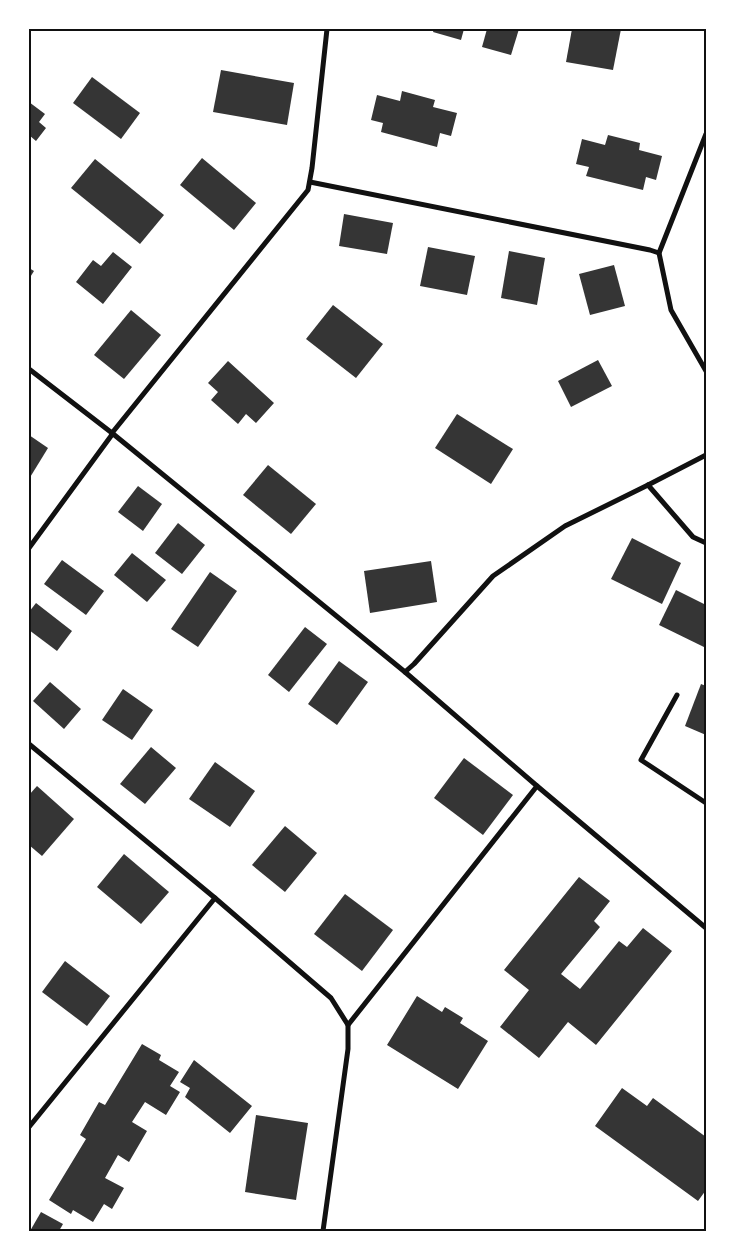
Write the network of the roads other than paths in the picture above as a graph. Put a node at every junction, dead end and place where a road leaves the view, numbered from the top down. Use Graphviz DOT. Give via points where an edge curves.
graph roads {
  1 [pos="327,29"];
  2 [pos="706,134"];
  3 [pos="310,182"];
  4 [pos="660,253"];
  5 [pos="29,368"];
  6 [pos="706,371"];
  7 [pos="112,433"];
  8 [pos="706,455"];
  9 [pos="648,485"];
  10 [pos="706,543"];
  11 [pos="29,548"];
  12 [pos="405,672"];
  13 [pos="677,695"];
  14 [pos="29,744"];
  15 [pos="537,786"];
  16 [pos="706,803"];
  17 [pos="215,898"];
  18 [pos="706,928"];
  19 [pos="348,1025"];
  20 [pos="29,1127"];
  21 [pos="323,1231"];
  1 -- 3 [label="street"];
  2 -- 4 [label="street"];
  3 -- 4 [label="street"];
  3 -- 7 [label="street" via="308,190"];
  4 -- 6 [label="street" via="671,310"];
  5 -- 7 [label="street"];
  7 -- 11 [label="street"];
  7 -- 12 [label="street"];
  8 -- 9 [label="street"];
  9 -- 10 [label="street" via="693,537"];
  9 -- 12 [label="street" via="565,526 493,576"];
  12 -- 15 [label="street"];
  13 -- 16 [label="street" via="641,760"];
  14 -- 17 [label="street"];
  15 -- 18 [label="street"];
  15 -- 19 [label="street"];
  17 -- 19 [label="street" via="331,998"];
  17 -- 20 [label="street"];
  19 -- 21 [label="street" via="348,1049"];
}
